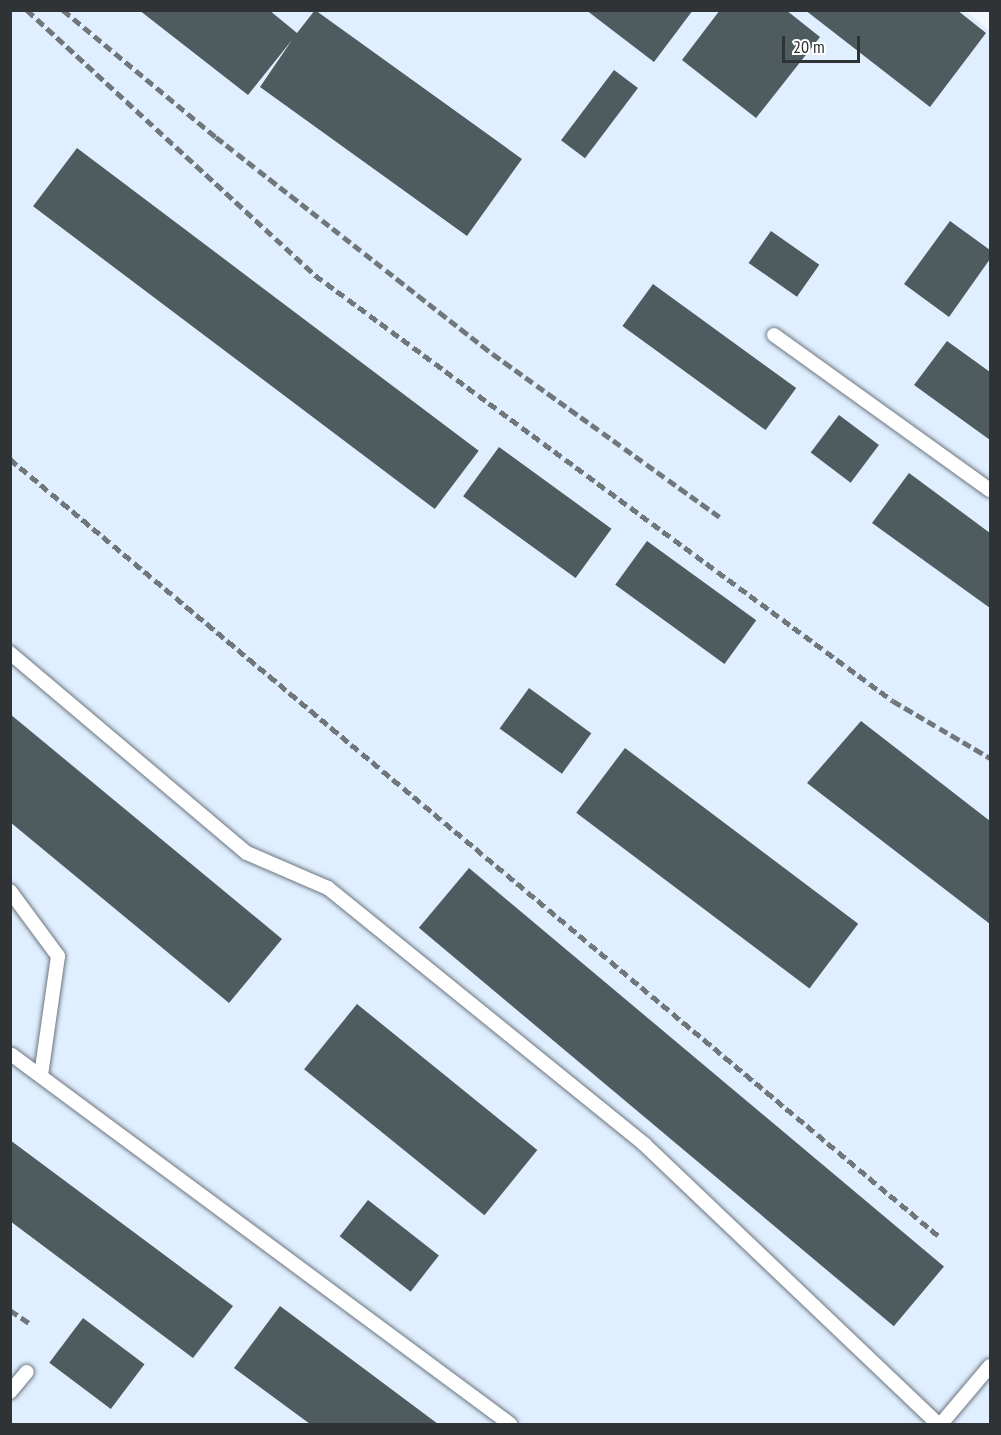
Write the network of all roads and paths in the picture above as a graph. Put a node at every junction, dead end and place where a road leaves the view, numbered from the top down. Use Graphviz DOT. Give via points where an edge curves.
graph roads {
  1 [pos="774,335"];
  2 [pos="990,490"];
  3 [pos="10,653"];
  4 [pos="10,891"];
  5 [pos="12,1055"];
  6 [pos="41,1076"];
  7 [pos="990,1366"];
  8 [pos="27,1372"];
  9 [pos="10,1392"];
  10 [pos="510,1425"];
  11 [pos="940,1425"];
  1 -- 2 [label="lane"];
  3 -- 11 [label="lane" via="247,854 328,888 644,1144"];
  4 -- 6 [label="lane" via="58,957"];
  5 -- 6 [label="lane"];
  6 -- 10 [label="lane"];
  7 -- 11 [label="lane"];
  8 -- 9 [label="lane"];
}
